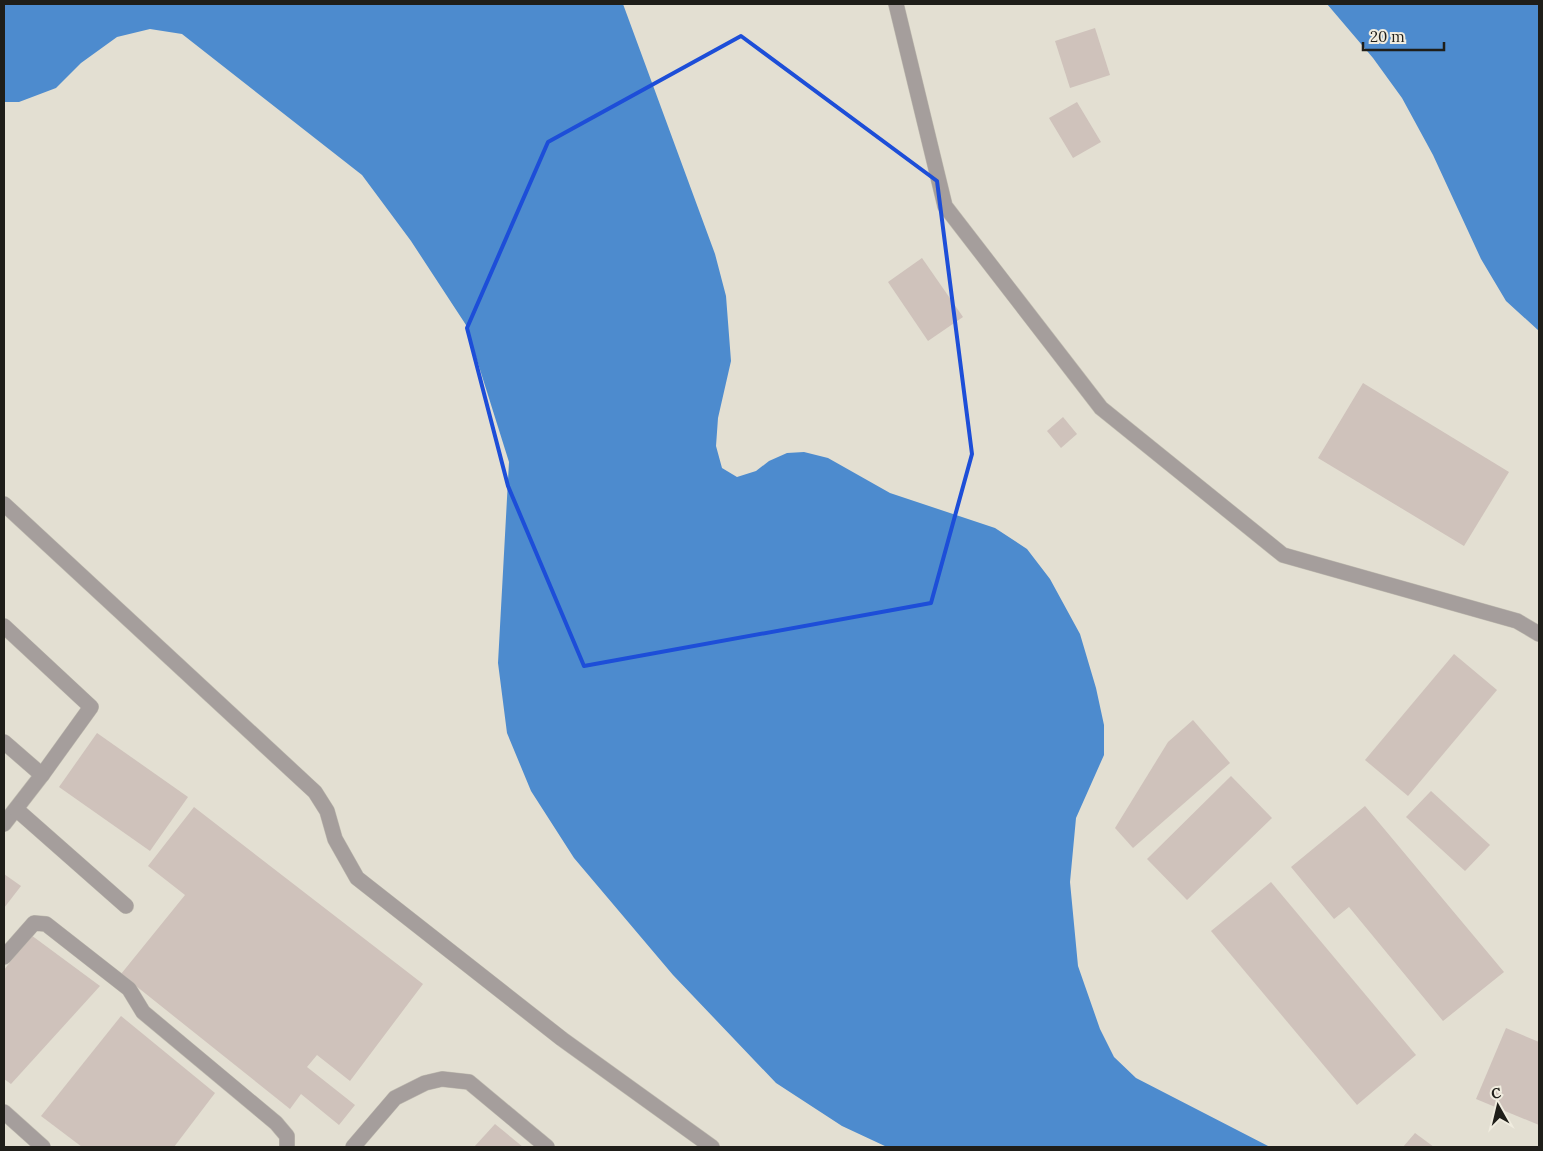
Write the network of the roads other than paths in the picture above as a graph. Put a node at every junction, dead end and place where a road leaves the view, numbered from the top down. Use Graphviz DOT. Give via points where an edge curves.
graph roads {
  1 [pos="896,4"];
  2 [pos="4,504"];
  3 [pos="4,626"];
  4 [pos="1539,634"];
  5 [pos="4,742"];
  6 [pos="42,774"];
  7 [pos="16,809"];
  8 [pos="4,824"];
  9 [pos="126,906"];
  10 [pos="4,957"];
  11 [pos="4,1112"];
  12 [pos="43,1147"];
  13 [pos="287,1147"];
  14 [pos="353,1147"];
  15 [pos="547,1147"];
  16 [pos="712,1147"];
  1 -- 4 [label="lane" via="945,206 1101,408 1283,555 1516,621"];
  2 -- 16 [label="lane" via="315,792 327,811 334,838 357,878 562,1039"];
  3 -- 6 [label="lane" via="90,707"];
  5 -- 6 [label="lane"];
  6 -- 7 [label="lane"];
  7 -- 8 [label="lane"];
  7 -- 9 [label="lane"];
  10 -- 13 [label="lane" via="34,923 46,924 129,989 143,1012 276,1123 287,1136"];
  11 -- 12 [label="lane"];
  14 -- 15 [label="lane" via="395,1098 442,1079 469,1082"];
}
